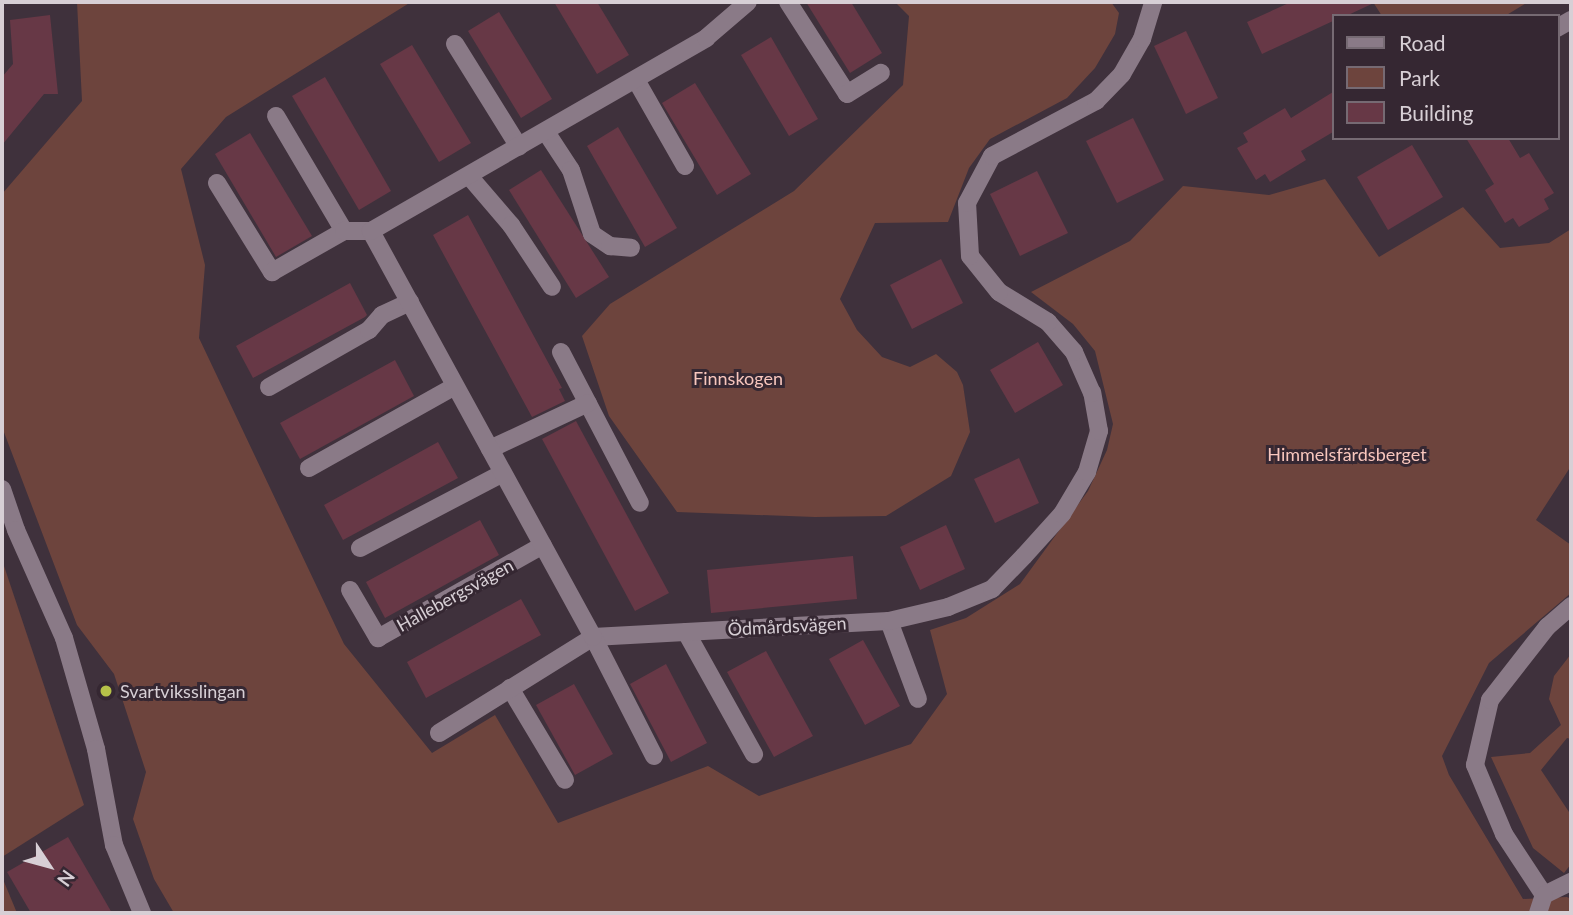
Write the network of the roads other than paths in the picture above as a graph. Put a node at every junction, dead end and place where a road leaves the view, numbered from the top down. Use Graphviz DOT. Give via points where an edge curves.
graph roads {
  1 [pos="748,2"];
  2 [pos="788,2"];
  3 [pos="1153,2"];
  4 [pos="455,44"];
  5 [pos="880,73"];
  6 [pos="636,80"];
  7 [pos="276,116"];
  8 [pos="546,132"];
  9 [pos="519,147"];
  10 [pos="685,166"];
  11 [pos="468,176"];
  12 [pos="217,183"];
  13 [pos="344,231"];
  14 [pos="371,231"];
  15 [pos="631,248"];
  16 [pos="552,287"];
  17 [pos="410,302"];
  18 [pos="561,352"];
  19 [pos="456,386"];
  20 [pos="269,387"];
  21 [pos="588,403"];
  22 [pos="490,449"];
  23 [pos="309,468"];
  24 [pos="503,473"];
  25 [pos="2,489"];
  26 [pos="640,503"];
  27 [pos="543,545"];
  28 [pos="360,548"];
  29 [pos="349,590"];
  30 [pos="1571,606"];
  31 [pos="889,621"];
  32 [pos="686,632"];
  33 [pos="593,637"];
  34 [pos="510,688"];
  35 [pos="918,699"];
  36 [pos="439,733"];
  37 [pos="754,754"];
  38 [pos="653,755"];
  39 [pos="565,780"];
  40 [pos="1571,882"];
  41 [pos="1544,895"];
  42 [pos="142,913"];
  43 [pos="1538,913"];
  1 -- 6 [label="street" via="706,38"];
  2 -- 5 [label="street" via="847,94"];
  3 -- 31 [label="street, Ödmårdsvägen" via="1142,39 1122,74 1096,101 992,156 967,202 970,256 999,292 1048,322 1074,352 1092,393 1099,430 1087,472 1062,514 992,589 948,607"];
  4 -- 9 [label="street"];
  6 -- 8 [label="street"];
  6 -- 10 [label="street"];
  7 -- 13 [label="street"];
  8 -- 9 [label="street"];
  8 -- 15 [label="street" via="571,170 592,234 610,246"];
  9 -- 11 [label="street"];
  11 -- 14 [label="street"];
  11 -- 16 [label="street" via="511,226"];
  12 -- 13 [label="street" via="272,272"];
  13 -- 14 [label="street"];
  14 -- 17 [label="street"];
  17 -- 19 [label="street"];
  17 -- 20 [label="street"];
  18 -- 21 [label="street"];
  19 -- 22 [label="street"];
  19 -- 23 [label="street"];
  21 -- 22 [label="street"];
  21 -- 26 [label="street"];
  22 -- 24 [label="street"];
  24 -- 27 [label="street"];
  24 -- 28 [label="street"];
  25 -- 42 [label="street" via="64,638 96,749 114,845"];
  27 -- 29 [label="street, Hallebergsvägen" via="378,638"];
  27 -- 33 [label="street"];
  30 -- 41 [label="street" via="1547,628 1490,700 1475,765 1504,834"];
  31 -- 32 [label="street, Ödmårdsvägen"];
  31 -- 35 [label="street"];
  32 -- 33 [label="street, Ödmårdsvägen"];
  32 -- 37 [label="street"];
  33 -- 34 [label="street, Ödmårdsvägen"];
  33 -- 38 [label="street"];
  34 -- 36 [label="street, Ödmårdsvägen"];
  34 -- 39 [label="street"];
  40 -- 41 [label="street"];
  41 -- 43 [label="street"];
}
